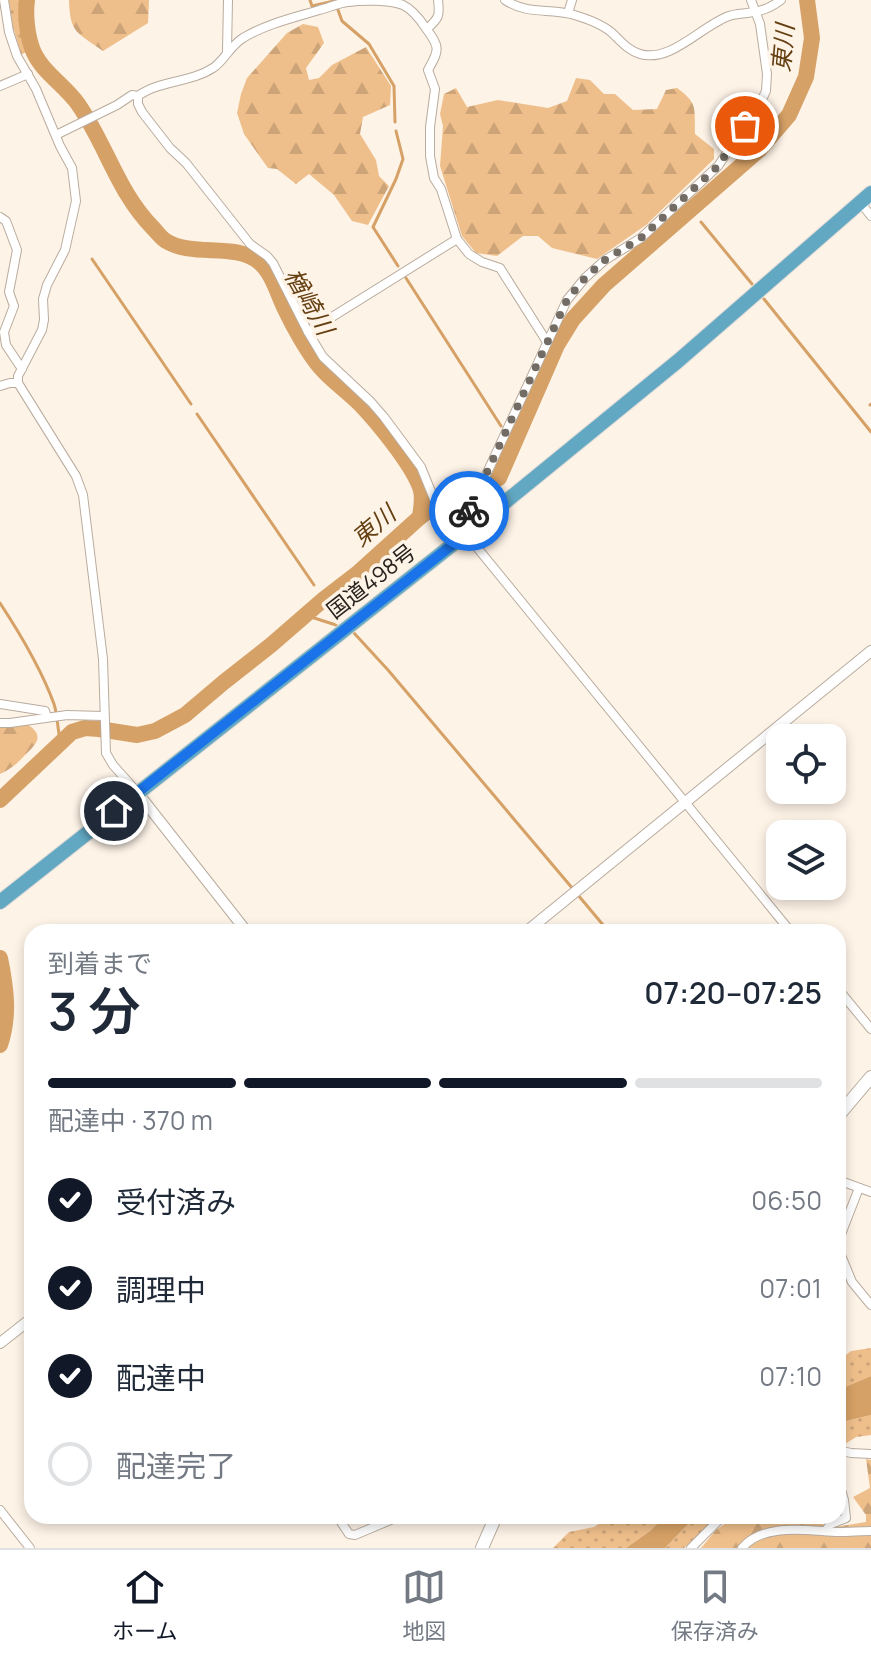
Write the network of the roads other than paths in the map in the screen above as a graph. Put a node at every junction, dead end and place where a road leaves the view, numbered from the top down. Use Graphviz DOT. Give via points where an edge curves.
graph roads {
  1 [pos="4,0"];
  2 [pos="228,0"];
  3 [pos="438,0"];
  4 [pos="505,0"];
  5 [pos="572,0"];
  6 [pos="751,0"];
  7 [pos="781,0"];
  8 [pos="757,12"];
  9 [pos="568,13"];
  10 [pos="427,29"];
  11 [pos="227,51"];
  12 [pos="28,74"];
  13 [pos="0,86"];
  14 [pos="138,96"];
  15 [pos="56,135"];
  16 [pos="865,197"];
  17 [pos="871,216"];
  18 [pos="0,217"];
  19 [pos="457,239"];
  20 [pos="308,332"];
  21 [pos="547,342"];
  22 [pos="22,369"];
  23 [pos="18,383"];
  24 [pos="0,386"];
  25 [pos="462,531"];
  26 [pos="871,651"];
  27 [pos="0,704"];
  28 [pos="47,717"];
  29 [pos="104,718"];
  30 [pos="0,723"];
  31 [pos="137,792"];
  32 [pos="685,803"];
  33 [pos="0,902"];
  34 [pos="241,924"];
  35 [pos="536,924"];
  36 [pos="784,924"];
  37 [pos="846,999"];
  38 [pos="871,1029"];
  39 [pos="871,1077"];
  40 [pos="846,1107"];
  41 [pos="846,1183"];
  42 [pos="859,1188"];
  43 [pos="871,1192"];
  44 [pos="846,1223"];
  45 [pos="846,1266"];
  46 [pos="871,1305"];
  47 [pos="24,1324"];
  48 [pos="0,1343"];
  49 [pos="846,1451"];
  50 [pos="871,1454"];
  51 [pos="0,1510"];
  52 [pos="342,1524"];
  53 [pos="381,1524"];
  54 [pos="492,1524"];
  55 [pos="715,1524"];
  56 [pos="831,1524"];
  57 [pos="825,1531"];
  58 [pos="871,1531"];
  59 [pos="30,1548"];
  60 [pos="482,1548"];
  61 [pos="691,1548"];
  62 [pos="742,1548"];
  1 -- 12 [label="street" via="9,32"];
  2 -- 11 [label="street"];
  3 -- 10 [label="street" via="437,20"];
  4 -- 9 [label="street" via="534,11"];
  5 -- 9 [label="street"];
  6 -- 8 [label="street"];
  7 -- 8 [label="street"];
  8 -- 9 [label="street" via="721,19 658,55 629,49 609,30"];
  8 -- 21 [label="street" via="767,74 759,106 718,166 641,238 585,278 567,300"];
  10 -- 11 [label="street" via="402,4 347,2 272,24"];
  10 -- 19 [label="street" via="438,47 428,70 435,89 430,156"];
  11 -- 14 [label="street" via="213,68"];
  12 -- 13 [label="street"];
  12 -- 15 [label="street"];
  14 -- 15 [label="street"];
  14 -- 20 [label="street" via="142,112 170,148 250,244 273,263"];
  15 -- 22 [label="street" via="72,168 76,201 65,250 43,299 42,330"];
  16 -- 17 [label="street"];
  16 -- 25 [label="highway, 国道498号" via="678,361"];
  18 -- 22 [label="street" via="17,250 9,292 14,306 4,332"];
  19 -- 20 [label="street"];
  19 -- 21 [label="street" via="469,254 500,268"];
  20 -- 25 [label="street" via="323,357 384,417 421,467 441,511"];
  21 -- 25 [label="street"];
  22 -- 23 [label="street"];
  23 -- 24 [label="street"];
  23 -- 29 [label="street" via="83,495 103,659"];
  25 -- 31 [label="highway, 国道498号"];
  25 -- 32 [label="street"];
  26 -- 32 [label="street"];
  27 -- 28 [label="street" via="45,711"];
  28 -- 29 [label="street"];
  28 -- 30 [label="street"];
  29 -- 31 [label="street" via="106,753"];
  31 -- 33 [label="highway, 国道498号"];
  31 -- 34 [label="street"];
  32 -- 35 [label="street"];
  32 -- 36 [label="street"];
  37 -- 38 [label="street"];
  39 -- 40 [label="main road"];
  41 -- 42 [label="street"];
  42 -- 43 [label="street"];
  42 -- 44 [label="street"];
  45 -- 46 [label="street"];
  47 -- 48 [label="street"];
  49 -- 50 [label="street"];
  51 -- 59 [label="street"];
  52 -- 53 [label="street" via="355,1535"];
  54 -- 60 [label="main road"];
  55 -- 61 [label="street"];
  56 -- 57 [label="street"];
  57 -- 58 [label="street"];
  57 -- 62 [label="street" via="766,1533"];
}
